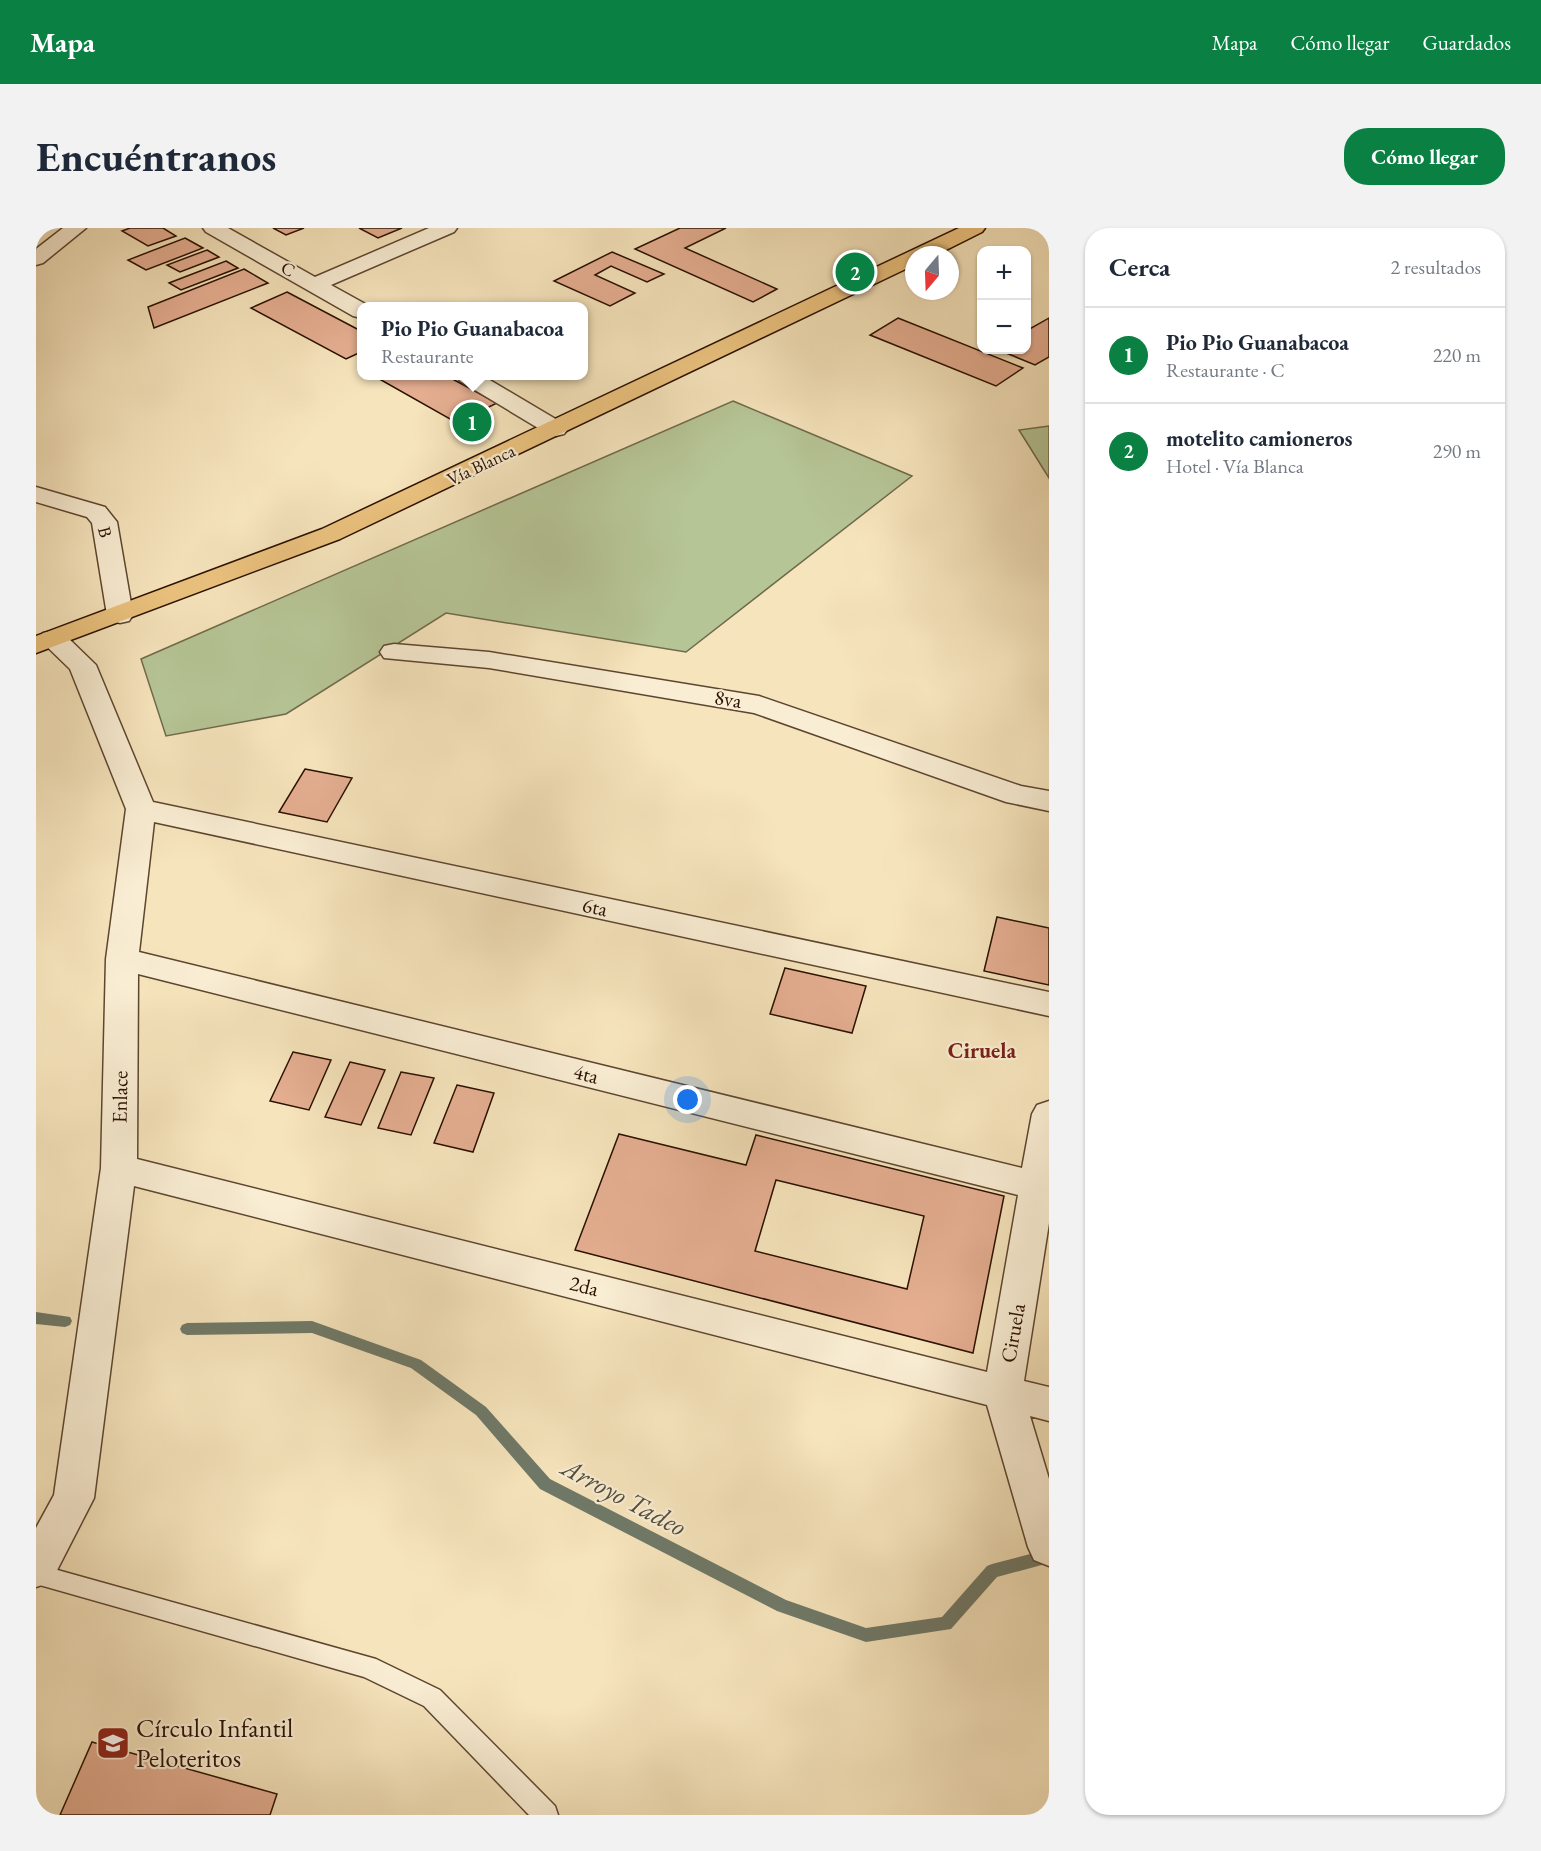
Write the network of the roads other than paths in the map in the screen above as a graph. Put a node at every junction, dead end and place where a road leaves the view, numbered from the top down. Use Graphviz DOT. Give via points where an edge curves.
graph roads {
  1 [pos="76,228"];
  2 [pos="213,228"];
  3 [pos="447,228"];
  4 [pos="975,228"];
  5 [pos="938,246"];
  6 [pos="36,259"];
  7 [pos="905,261"];
  8 [pos="316,284"];
  9 [pos="357,309"];
  10 [pos="476,380"];
  11 [pos="556,429"];
  12 [pos="36,494"];
  13 [pos="120,615"];
  14 [pos="44,642"];
  15 [pos="394,652"];
  16 [pos="1049,801"];
  17 [pos="141,809"];
  18 [pos="122,959"];
  19 [pos="1049,1004"];
  20 [pos="1049,1113"];
  21 [pos="119,1168"];
  22 [pos="1043,1187"];
  23 [pos="1002,1392"];
  24 [pos="1049,1404"];
  25 [pos="1049,1547"];
  26 [pos="36,1568"];
  27 [pos="36,1574"];
  28 [pos="546,1815"];
  1 -- 6 [label="street"];
  2 -- 8 [label="street, C"];
  3 -- 8 [label="street"];
  4 -- 5 [label="main road"];
  7 -- 11 [label="main road, Vía Blanca"];
  8 -- 9 [label="street, C"];
  10 -- 11 [label="street"];
  11 -- 13 [label="main road, Vía Blanca" via="332,534"];
  12 -- 13 [label="street, B" via="96,512 104,522"];
  13 -- 14 [label="main road, Vía Blanca"];
  14 -- 17 [label="street, Enlace" via="82,665"];
  15 -- 16 [label="street, 8va" via="489,660 759,705 1016,795"];
  17 -- 18 [label="street, Enlace"];
  17 -- 19 [label="street, 6ta"];
  18 -- 21 [label="street, Enlace"];
  18 -- 22 [label="street, 4ta"];
  20 -- 22 [label="street, Ciruela"];
  21 -- 23 [label="street, 2da"];
  21 -- 26 [label="street, Enlace" via="74,1498"];
  22 -- 23 [label="street, Ciruela"];
  23 -- 24 [label="street, 2da"];
  23 -- 25 [label="street, Ciruela"];
  27 -- 28 [label="lane" via="368,1667 432,1698"];
}
